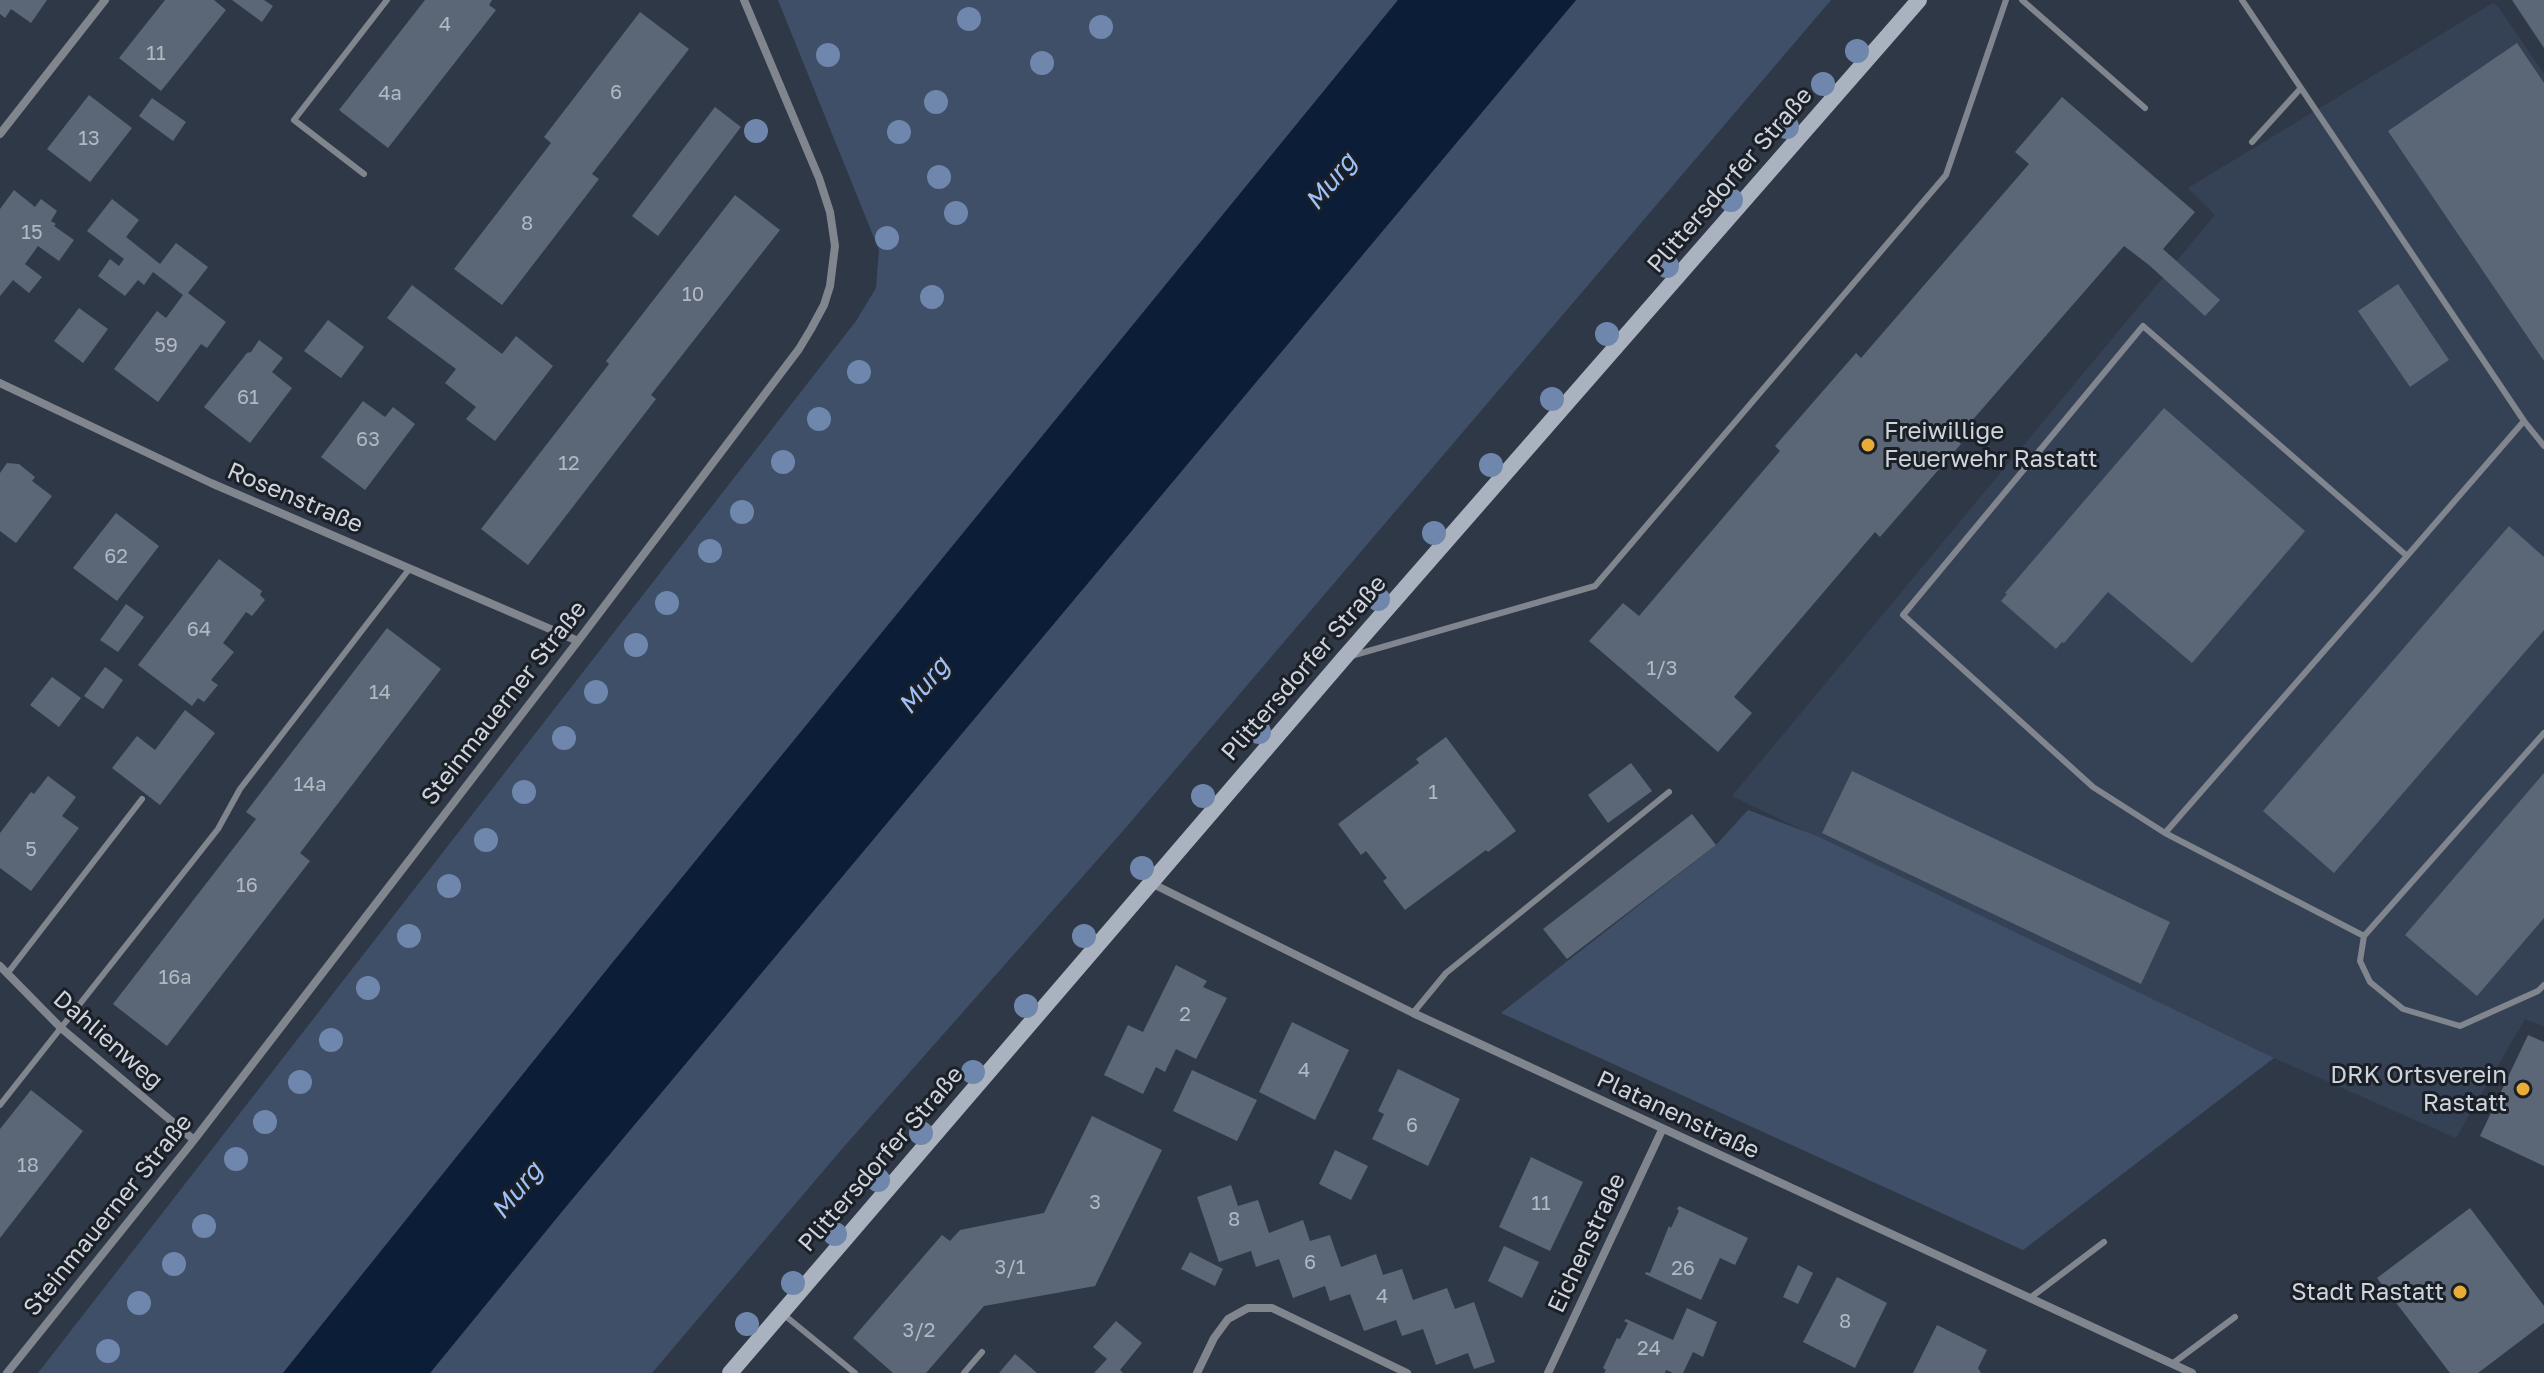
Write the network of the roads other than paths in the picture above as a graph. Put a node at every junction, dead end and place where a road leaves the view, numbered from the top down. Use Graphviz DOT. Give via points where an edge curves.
graph roads {
  1 [pos="105,0"];
  2 [pos="387,0"];
  3 [pos="744,0"];
  4 [pos="1919,0"];
  5 [pos="2006,0"];
  6 [pos="2022,0"];
  7 [pos="2242,0"];
  8 [pos="2301,88"];
  9 [pos="2145,108"];
  10 [pos="0,134"];
  11 [pos="2252,142"];
  12 [pos="364,174"];
  13 [pos="0,383"];
  14 [pos="2524,421"];
  15 [pos="2544,446"];
  16 [pos="2407,556"];
  17 [pos="410,568"];
  18 [pos="578,641"];
  19 [pos="1344,658"];
  20 [pos="2544,733"];
  21 [pos="1669,792"];
  22 [pos="142,799"];
  23 [pos="2165,833"];
  24 [pos="1151,883"];
  25 [pos="2364,936"];
  26 [pos="0,966"];
  27 [pos="7,974"];
  28 [pos="2544,985"];
  29 [pos="1413,1013"];
  30 [pos="61,1028"];
  31 [pos="0,1105"];
  32 [pos="1662,1130"];
  33 [pos="194,1140"];
  34 [pos="2104,1242"];
  35 [pos="2030,1298"];
  36 [pos="781,1311"];
  37 [pos="2235,1317"];
  38 [pos="982,1352"];
  39 [pos="2172,1364"];
  40 [pos="7,1373"];
  41 [pos="730,1373"];
  42 [pos="855,1373"];
  43 [pos="964,1373"];
  44 [pos="1197,1373"];
  45 [pos="1407,1373"];
  46 [pos="1548,1373"];
  47 [pos="2192,1373"];
  1 -- 10 [label="street"];
  2 -- 12 [label="lane" via="294,120"];
  3 -- 18 [label="street, Steinmauerner Straße" via="830,212 835,246 830,286 799,349"];
  4 -- 19 [label="street, Plittersdorfer Straße"];
  5 -- 19 [label="lane" via="1946,175 1595,586"];
  6 -- 9 [label="lane"];
  7 -- 8 [label="lane"];
  8 -- 11 [label="lane"];
  8 -- 14 [label="lane"];
  13 -- 17 [label="street, Rosenstraße" via="211,483"];
  14 -- 15 [label="lane"];
  14 -- 16 [label="lane"];
  16 -- 23 [label="lane"];
  16 -- 23 [label="lane" via="2143,326 1903,615 2093,787"];
  17 -- 18 [label="street, Rosenstraße"];
  17 -- 30 [label="lane" via="240,789 218,829"];
  18 -- 33 [label="street, Steinmauerner Straße"];
  19 -- 24 [label="street, Plittersdorfer Straße"];
  20 -- 25 [label="lane"];
  21 -- 29 [label="lane" via="1446,973"];
  22 -- 27 [label="lane"];
  23 -- 25 [label="lane"];
  24 -- 29 [label="street, Platanenstraße"];
  24 -- 36 [label="street, Plittersdorfer Straße"];
  25 -- 28 [label="lane" via="2360,961 2370,982 2403,1009 2460,1026"];
  26 -- 27 [label="street, Dahlienweg"];
  27 -- 30 [label="street, Dahlienweg"];
  29 -- 32 [label="street, Platanenstraße"];
  30 -- 31 [label="lane"];
  30 -- 33 [label="street, Dahlienweg"];
  32 -- 35 [label="street, Platanenstraße"];
  32 -- 46 [label="street, Eichenstraße"];
  33 -- 40 [label="street, Steinmauerner Straße"];
  34 -- 35 [label="lane"];
  35 -- 39 [label="street, Platanenstraße"];
  36 -- 41 [label="street, Plittersdorfer Straße"];
  36 -- 42 [label="lane"];
  37 -- 39 [label="lane"];
  38 -- 43 [label="lane"];
  39 -- 47 [label="street, Platanenstraße"];
  44 -- 45 [label="street" via="1228,1319 1248,1308 1272,1308"];
}
